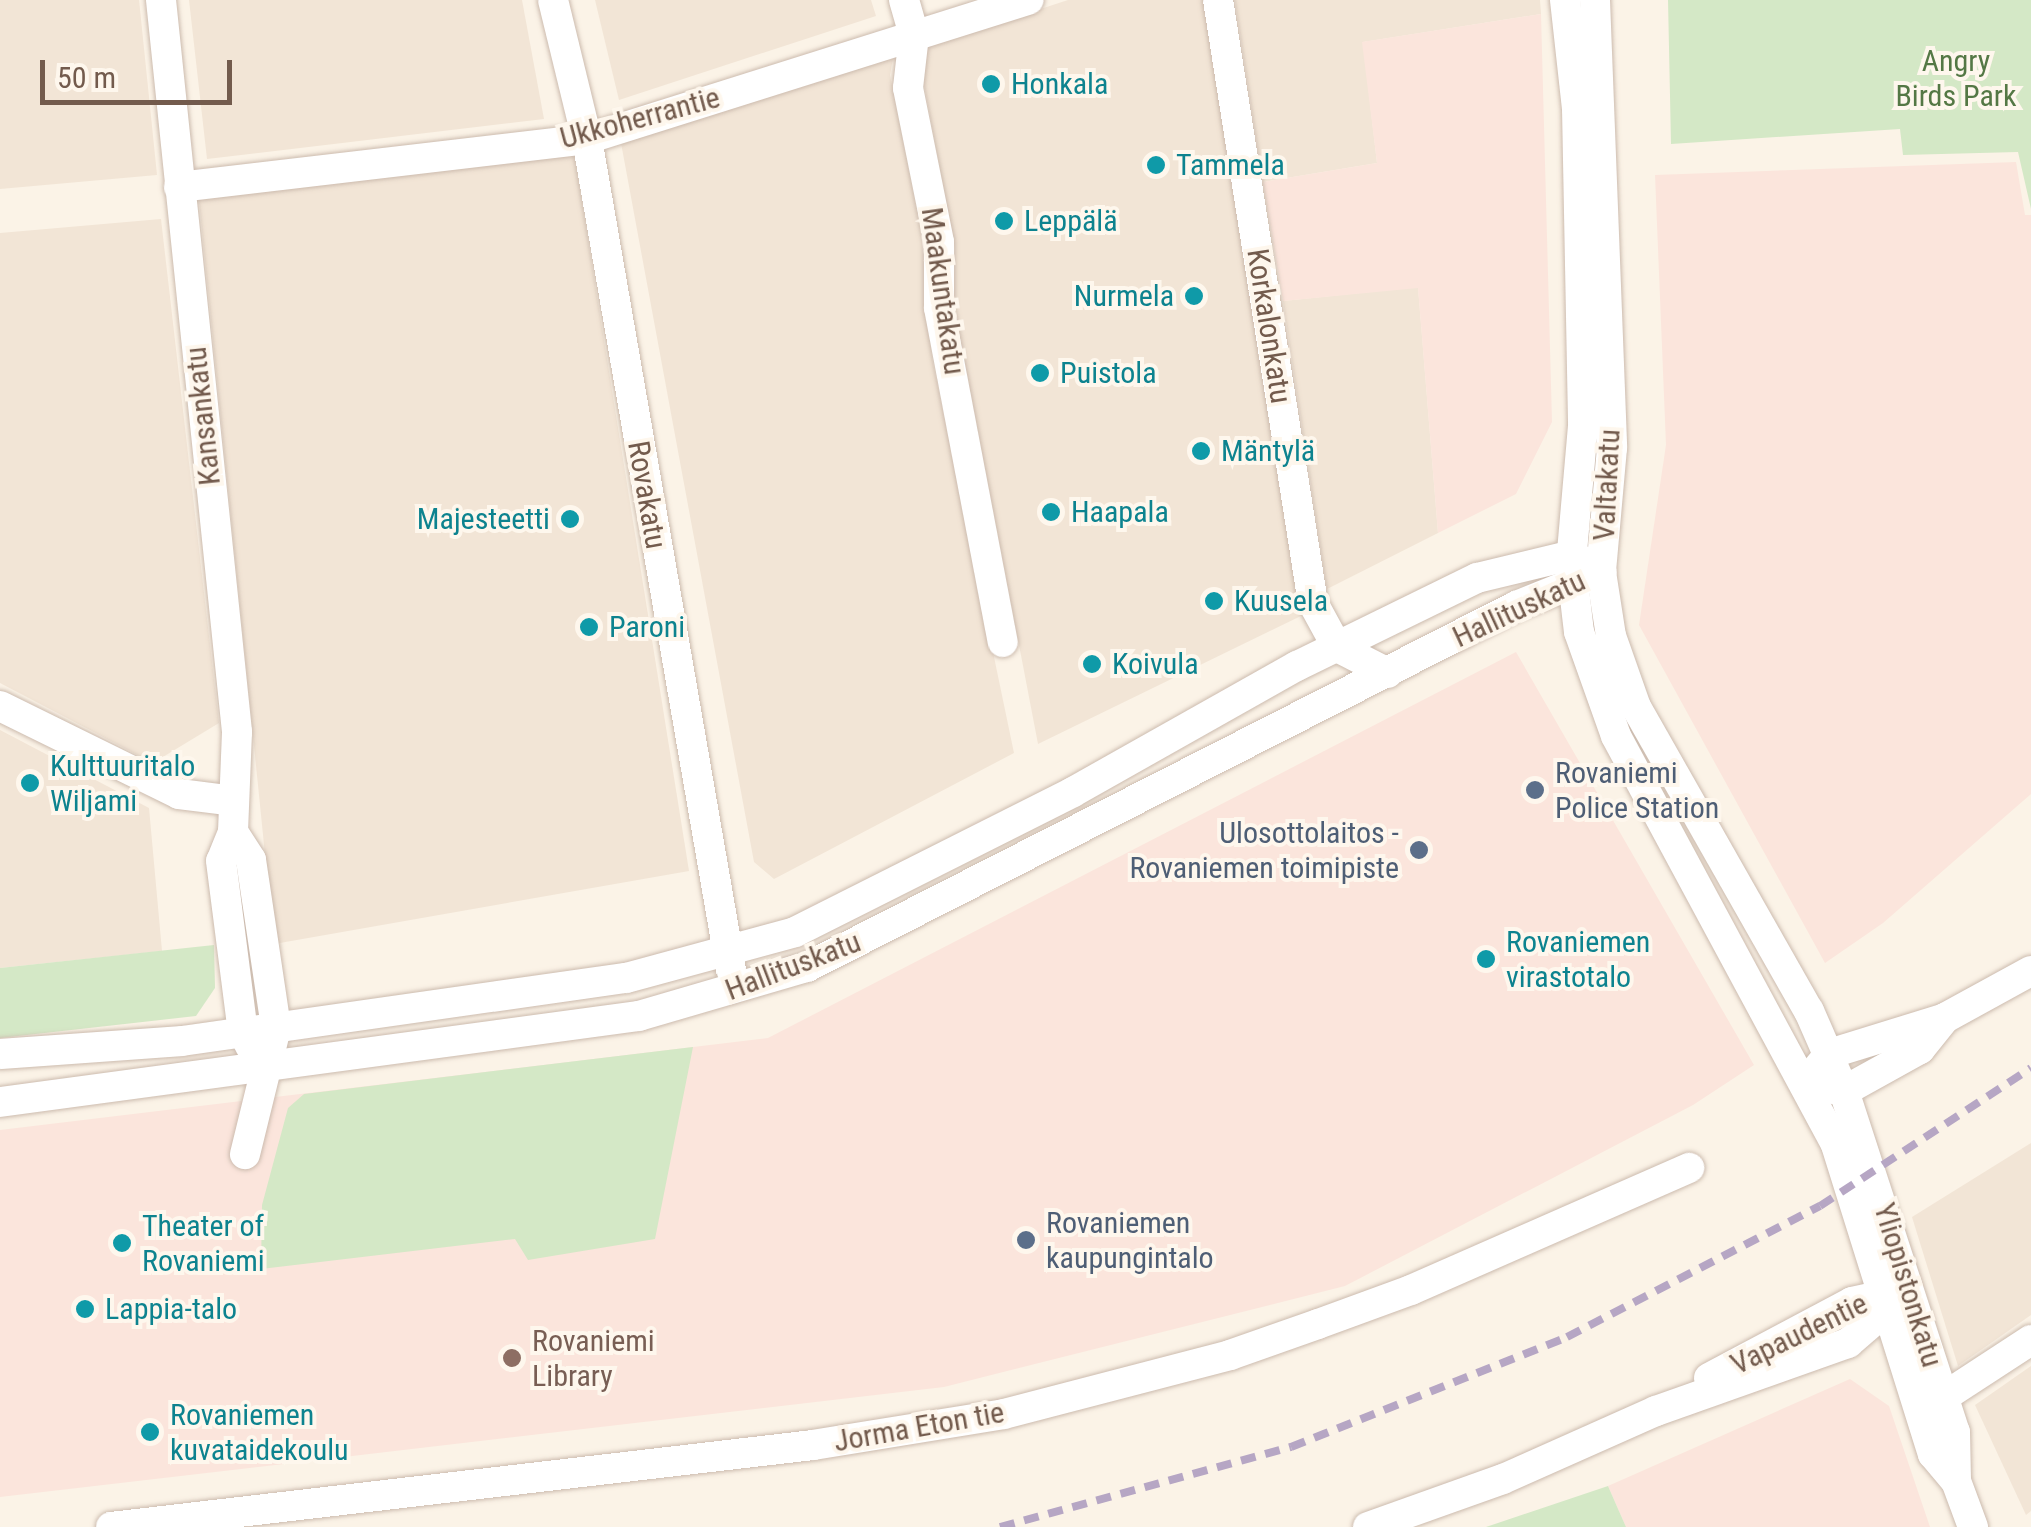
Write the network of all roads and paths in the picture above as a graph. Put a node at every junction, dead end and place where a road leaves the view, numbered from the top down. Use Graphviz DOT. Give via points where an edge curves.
graph roads {
  1 [pos="161,0"];
  2 [pos="553,0"];
  3 [pos="904,0"];
  4 [pos="1029,0"];
  5 [pos="1218,0"];
  6 [pos="1565,0"];
  7 [pos="1595,0"];
  8 [pos="914,35"];
  9 [pos="587,139"];
  10 [pos="179,187"];
  11 [pos="1572,568"];
  12 [pos="1602,572"];
  13 [pos="1003,642"];
  14 [pos="1337,647"];
  15 [pos="1388,673"];
  16 [pos="0,706"];
  17 [pos="1073,792"];
  18 [pos="234,800"];
  19 [pos="1030,814"];
  20 [pos="233,832"];
  21 [pos="1066,836"];
  22 [pos="726,951"];
  23 [pos="2031,972"];
  24 [pos="736,990"];
  25 [pos="1945,1018"];
  26 [pos="276,1028"];
  27 [pos="242,1032"];
  28 [pos="0,1054"];
  29 [pos="1829,1054"];
  30 [pos="264,1071"];
  31 [pos="1806,1083"];
  32 [pos="1844,1091"];
  33 [pos="0,1102"];
  34 [pos="245,1154"];
  35 [pos="1689,1168"];
  36 [pos="1892,1299"];
  37 [pos="2031,1340"];
  38 [pos="1942,1398"];
  39 [pos="1956,1481"];
  40 [pos="111,1527"];
  41 [pos="1368,1527"];
  42 [pos="1972,1527"];
  1 -- 10 [label="street, Kansankatu"];
  2 -- 9 [label="street, Rovakatu"];
  3 -- 8 [label="street, Maakuntakatu"];
  4 -- 8 [label="street, Ukkoherrantie"];
  5 -- 14 [label="street, Korkalonkatu" via="1312,603"];
  6 -- 11 [label="street, Valtakatu" via="1577,108 1583,426"];
  7 -- 12 [label="street, Valtakatu" via="1612,448"];
  8 -- 9 [label="street, Ukkoherrantie"];
  8 -- 13 [label="street, Maakuntakatu" via="908,88 939,242 939,308"];
  9 -- 10 [label="street, Ukkoherrantie"];
  9 -- 22 [label="street, Rovakatu"];
  10 -- 18 [label="street, Kansankatu" via="237,732"];
  11 -- 12 [label="street, Hallituskatu"];
  11 -- 14 [label="street, Hallituskatu" via="1477,578"];
  11 -- 15 [label="street, Hallituskatu"];
  11 -- 31 [label="street, Valtakatu" via="1586,655 1616,736"];
  12 -- 29 [label="street, Valtakatu" via="1611,636 1630,694"];
  14 -- 15 [label="street"];
  14 -- 17 [label="street, Hallituskatu"];
  15 -- 21 [label="street, Hallituskatu"];
  16 -- 18 [label="street" via="180,794"];
  17 -- 19 [label="street, Hallituskatu"];
  17 -- 21 [label="street"];
  18 -- 20 [label="street, Kansankatu"];
  19 -- 21 [label="street"];
  19 -- 22 [label="street, Hallituskatu" via="795,932"];
  20 -- 26 [label="street, Kansankatu" via="251,860"];
  20 -- 27 [label="street, Kansankatu" via="221,862"];
  21 -- 24 [label="street, Hallituskatu" via="838,953"];
  22 -- 24 [label="street, Rovakatu"];
  22 -- 26 [label="street, Hallituskatu" via="626,978"];
  23 -- 25 [label="street"];
  24 -- 30 [label="street, Hallituskatu" via="638,1016"];
  25 -- 29 [label="street"];
  25 -- 32 [label="street" via="1920,1050"];
  26 -- 27 [label="street, Hallituskatu"];
  26 -- 30 [label="street, Kansankatu"];
  27 -- 28 [label="street, Hallituskatu"];
  27 -- 30 [label="street, Kansankatu"];
  29 -- 31 [label="street"];
  29 -- 32 [label="street, Valtakatu"];
  30 -- 33 [label="street, Hallituskatu"];
  30 -- 34 [label="street, Kansankatu"];
  31 -- 32 [label="street"];
  31 -- 36 [label="street, Yliopistonkatu"];
  32 -- 36 [label="street, Yliopistonkatu"];
  35 -- 40 [label="street, Jorma Eton tie" via="1318,1324 1230,1355 1004,1414 794,1448"];
  36 -- 38 [label="street, Yliopistonkatu"];
  36 -- 39 [label="street, Yliopistonkatu" via="1933,1454"];
  36 -- 41 [label="street, Vapaudentie" via="1848,1343 1656,1411 1503,1479"];
  37 -- 38 [label="street"];
  38 -- 39 [label="street, Yliopistonkatu" via="1960,1458"];
  39 -- 42 [label="street, Yliopistonkatu"];
}
